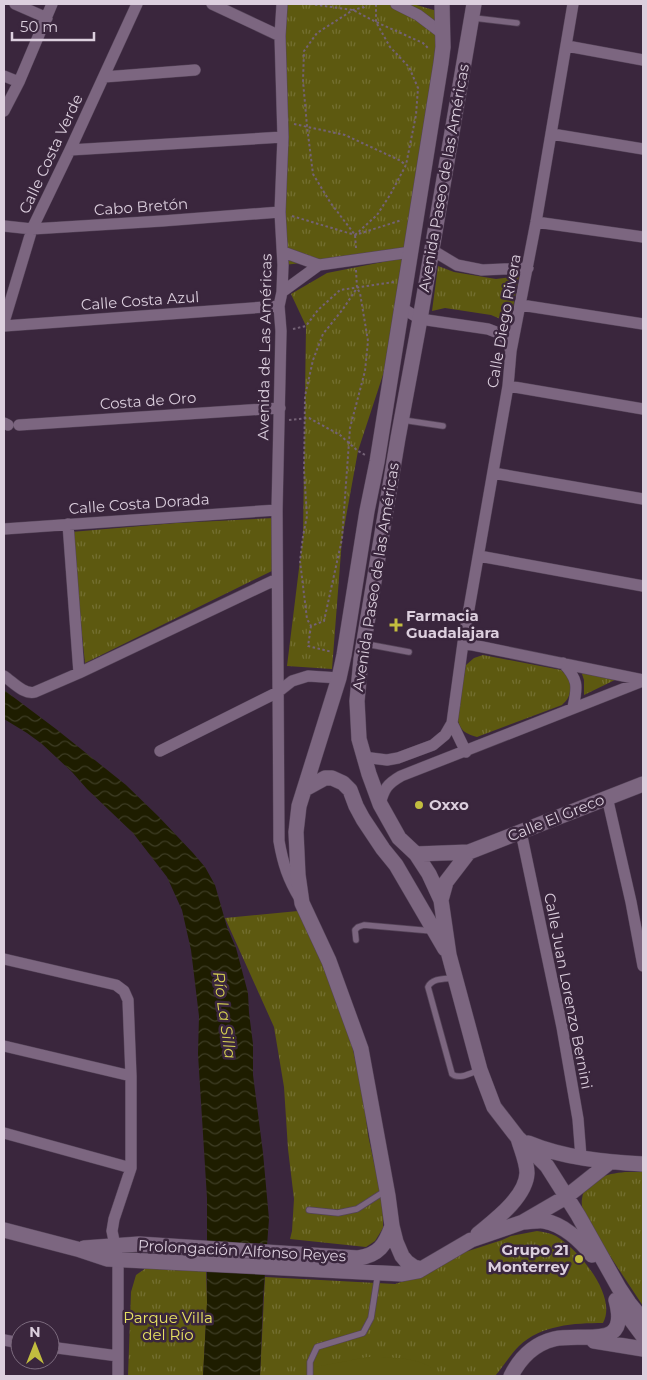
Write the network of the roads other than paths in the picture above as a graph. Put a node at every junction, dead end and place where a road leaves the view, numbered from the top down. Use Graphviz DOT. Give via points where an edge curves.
graph roads {
  1 [pos="15,4"];
  2 [pos="52,4"];
  3 [pos="137,4"];
  4 [pos="212,4"];
  5 [pos="282,4"];
  6 [pos="396,4"];
  7 [pos="442,4"];
  8 [pos="573,4"];
  9 [pos="471,8"];
  10 [pos="46,18"];
  11 [pos="518,23"];
  12 [pos="443,34"];
  13 [pos="280,36"];
  14 [pos="567,46"];
  15 [pos="643,60"];
  16 [pos="195,70"];
  17 [pos="4,76"];
  18 [pos="104,77"];
  19 [pos="18,82"];
  20 [pos="4,111"];
  21 [pos="552,134"];
  22 [pos="283,137"];
  23 [pos="643,149"];
  24 [pos="70,150"];
  25 [pos="280,212"];
  26 [pos="536,222"];
  27 [pos="4,226"];
  28 [pos="32,228"];
  29 [pos="643,237"];
  30 [pos="432,250"];
  31 [pos="283,252"];
  32 [pos="411,252"];
  33 [pos="319,265"];
  34 [pos="528,268"];
  35 [pos="282,292"];
  36 [pos="521,305"];
  37 [pos="279,306"];
  38 [pos="402,308"];
  39 [pos="420,319"];
  40 [pos="4,322"];
  41 [pos="643,324"];
  42 [pos="4,326"];
  43 [pos="511,351"];
  44 [pos="508,386"];
  45 [pos="280,408"];
  46 [pos="643,409"];
  47 [pos="401,420"];
  48 [pos="10,424"];
  49 [pos="442,426"];
  50 [pos="493,473"];
  51 [pos="643,499"];
  52 [pos="277,510"];
  53 [pos="68,524"];
  54 [pos="4,529"];
  55 [pos="479,556"];
  56 [pos="277,579"];
  57 [pos="643,586"];
  58 [pos="364,644"];
  59 [pos="463,644"];
  60 [pos="410,652"];
  61 [pos="563,663"];
  62 [pos="79,673"];
  63 [pos="4,676"];
  64 [pos="339,678"];
  65 [pos="643,680"];
  66 [pos="278,692"];
  67 [pos="573,707"];
  68 [pos="452,723"];
  69 [pos="160,751"];
  70 [pos="466,752"];
  71 [pos="363,757"];
  72 [pos="643,784"];
  73 [pos="305,790"];
  74 [pos="607,797"];
  75 [pos="380,804"];
  76 [pos="356,806"];
  77 [pos="521,832"];
  78 [pos="399,838"];
  79 [pos="468,852"];
  80 [pos="416,854"];
  81 [pos="440,900"];
  82 [pos="302,903"];
  83 [pos="434,931"];
  84 [pos="356,940"];
  85 [pos="449,955"];
  86 [pos="4,959"];
  87 [pos="643,966"];
  88 [pos="455,978"];
  89 [pos="4,1046"];
  90 [pos="480,1070"];
  91 [pos="130,1076"];
  92 [pos="4,1133"];
  93 [pos="518,1138"];
  94 [pos="581,1157"];
  95 [pos="610,1162"];
  96 [pos="643,1164"];
  97 [pos="131,1168"];
  98 [pos="585,1183"];
  99 [pos="387,1190"];
  100 [pos="566,1197"];
  101 [pos="309,1210"];
  102 [pos="578,1215"];
  103 [pos="523,1222"];
  104 [pos="392,1226"];
  105 [pos="4,1230"];
  106 [pos="471,1240"];
  107 [pos="116,1252"];
  108 [pos="359,1265"];
  109 [pos="421,1269"];
  110 [pos="378,1273"];
  111 [pos="616,1300"];
  112 [pos="643,1320"];
  113 [pos="643,1335"];
  114 [pos="575,1338"];
  115 [pos="626,1346"];
  116 [pos="60,1348"];
  117 [pos="643,1349"];
  118 [pos="118,1356"];
  119 [pos="118,1376"];
  120 [pos="310,1376"];
  121 [pos="511,1376"];
  1 -- 10 [label="street"];
  2 -- 10 [label="street"];
  3 -- 18 [label="street, Calle Costa Verde"];
  4 -- 13 [label="street"];
  5 -- 13 [label="street, Avenida de Las Américas"];
  6 -- 12 [label="street" via="418,14"];
  7 -- 12 [label="street, Avenida Paseo de las Américas"];
  8 -- 14 [label="street, Calle Diego Rivera"];
  9 -- 11 [label="lane"];
  9 -- 30 [label="street, Avenida Paseo de las Américas"];
  10 -- 19 [label="street"];
  12 -- 32 [label="street, Avenida Paseo de las Américas"];
  13 -- 22 [label="street, Avenida de Las Américas"];
  14 -- 15 [label="street"];
  14 -- 21 [label="street, Calle Diego Rivera"];
  16 -- 18 [label="street"];
  17 -- 19 [label="street"];
  18 -- 24 [label="street, Calle Costa Verde"];
  19 -- 20 [label="street"];
  21 -- 23 [label="street"];
  21 -- 26 [label="street, Calle Diego Rivera"];
  22 -- 24 [label="street"];
  22 -- 25 [label="street, Avenida de Las Américas"];
  24 -- 28 [label="street, Calle Costa Verde"];
  25 -- 28 [label="street, Cabo Bretón"];
  25 -- 31 [label="street, Avenida de Las Américas"];
  26 -- 29 [label="street"];
  26 -- 34 [label="street, Calle Diego Rivera"];
  27 -- 28 [label="street, Cabo Bretón"];
  28 -- 40 [label="street, Calle Costa Verde"];
  30 -- 34 [label="street" via="456,265 482,270"];
  30 -- 39 [label="street, Avenida Paseo de las Américas"];
  31 -- 33 [label="street"];
  31 -- 35 [label="street, Avenida de Las Américas"];
  32 -- 33 [label="street"];
  32 -- 38 [label="street, Avenida Paseo de las Américas"];
  33 -- 35 [label="street"];
  34 -- 36 [label="street, Calle Diego Rivera"];
  35 -- 37 [label="street, Avenida de Las Américas"];
  36 -- 41 [label="street"];
  36 -- 43 [label="street, Calle Diego Rivera"];
  37 -- 42 [label="street, Calle Costa Azul"];
  37 -- 45 [label="street, Avenida de Las Américas"];
  38 -- 39 [label="street"];
  38 -- 64 [label="street, Avenida Paseo de las Américas"];
  39 -- 43 [label="street" via="488,329 501,334"];
  39 -- 47 [label="street, Avenida Paseo de las Américas"];
  43 -- 44 [label="street, Calle Diego Rivera"];
  44 -- 46 [label="street"];
  44 -- 50 [label="street, Calle Diego Rivera"];
  45 -- 48 [label="street, Costa de Oro"];
  45 -- 52 [label="street, Avenida de Las Américas"];
  47 -- 49 [label="lane"];
  47 -- 58 [label="street, Avenida Paseo de las Américas"];
  50 -- 51 [label="street"];
  50 -- 55 [label="street, Calle Diego Rivera"];
  52 -- 53 [label="street, Calle Costa Dorada"];
  52 -- 56 [label="street, Avenida de Las Américas"];
  53 -- 54 [label="street, Calle Costa Dorada"];
  53 -- 62 [label="street"];
  55 -- 57 [label="street"];
  55 -- 59 [label="street, Calle Diego Rivera"];
  56 -- 62 [label="street"];
  56 -- 66 [label="street, Avenida de Las Américas"];
  58 -- 60 [label="lane"];
  58 -- 71 [label="street, Avenida Paseo de las Américas" via="357,701 358,739"];
  59 -- 61 [label="street"];
  59 -- 68 [label="street, Calle Diego Rivera"];
  61 -- 65 [label="street"];
  61 -- 67 [label="street" via="576,683"];
  62 -- 63 [label="street" via="30,693"];
  64 -- 66 [label="street" via="308,676 292,681"];
  64 -- 73 [label="street, Avenida Paseo de las Américas"];
  65 -- 67 [label="street"];
  66 -- 69 [label="street"];
  66 -- 82 [label="street" via="279,841 290,883"];
  67 -- 70 [label="street"];
  68 -- 70 [label="street"];
  68 -- 71 [label="street" via="445,735 433,744 398,758"];
  70 -- 75 [label="street" via="391,782 383,791"];
  71 -- 75 [label="street, Avenida Paseo de las Américas"];
  72 -- 74 [label="street, Calle El Greco"];
  73 -- 76 [label="street" via="325,778 332,778 350,790"];
  73 -- 82 [label="street, Avenida Paseo de las Américas" via="296,832"];
  74 -- 77 [label="street, Calle El Greco"];
  74 -- 87 [label="street"];
  75 -- 78 [label="street, Avenida Paseo de las Américas"];
  76 -- 78 [label="street" via="380,830"];
  76 -- 83 [label="street" via="396,865"];
  77 -- 79 [label="street, Calle El Greco"];
  77 -- 94 [label="street, Calle Juan Lorenzo Bernini" via="562,1027 578,1119"];
  78 -- 80 [label="street, Avenida Paseo de las Américas"];
  79 -- 80 [label="street, Calle El Greco"];
  79 -- 81 [label="street" via="446,882"];
  80 -- 81 [label="street, Avenida Paseo de las Américas"];
  81 -- 85 [label="street, Avenida Paseo de las Américas"];
  82 -- 99 [label="street, Avenida Paseo de las Américas" via="329,961 361,1049"];
  83 -- 84 [label="lane" via="364,925 355,930"];
  83 -- 85 [label="street"];
  85 -- 88 [label="street, Avenida Paseo de las Américas"];
  86 -- 91 [label="street" via="116,984 124,991 128,1000"];
  88 -- 90 [label="street, Avenida Paseo de las Américas"];
  88 -- 90 [label="lane" via="434,981 428,988 452,1074 458,1077"];
  89 -- 91 [label="street"];
  90 -- 93 [label="street, Avenida Paseo de las Américas" via="494,1107"];
  91 -- 97 [label="street"];
  92 -- 97 [label="street"];
  93 -- 94 [label="street" via="543,1149"];
  93 -- 100 [label="street, Avenida Paseo de las Américas" via="547,1166"];
  93 -- 106 [label="street" via="527,1171 525,1181 501,1215"];
  94 -- 95 [label="street"];
  95 -- 96 [label="street"];
  95 -- 98 [label="street"];
  97 -- 107 [label="street" via="114,1219 112,1231"];
  98 -- 100 [label="street"];
  98 -- 102 [label="street"];
  99 -- 101 [label="lane" via="356,1209 338,1213"];
  99 -- 104 [label="street, Avenida Paseo de las Américas"];
  100 -- 102 [label="street, Avenida Paseo de las Américas"];
  100 -- 103 [label="street"];
  102 -- 112 [label="street, Avenida Paseo de las Américas" via="614,1280"];
  103 -- 106 [label="street"];
  103 -- 111 [label="street" via="544,1221 570,1232 594,1257"];
  104 -- 108 [label="street, Prolongación Alfonso Reyes" via="382,1247"];
  104 -- 109 [label="street, Avenida Paseo de las Américas" via="402,1256"];
  105 -- 107 [label="street, Prolongación Alfonso Reyes" via="77,1249"];
  106 -- 109 [label="street"];
  107 -- 108 [label="street, Prolongación Alfonso Reyes" via="138,1260"];
  107 -- 108 [label="street, Prolongación Alfonso Reyes" via="139,1244"];
  107 -- 118 [label="street"];
  108 -- 110 [label="street"];
  109 -- 110 [label="street" via="402,1274"];
  110 -- 120 [label="lane" via="370,1318 363,1333 317,1347 310,1362"];
  111 -- 113 [label="street"];
  111 -- 114 [label="street" via="618,1327 611,1334"];
  113 -- 115 [label="street"];
  114 -- 115 [label="street"];
  114 -- 121 [label="street" via="553,1340 535,1347"];
  115 -- 117 [label="street"];
  116 -- 118 [label="street"];
  118 -- 119 [label="street"];
}
